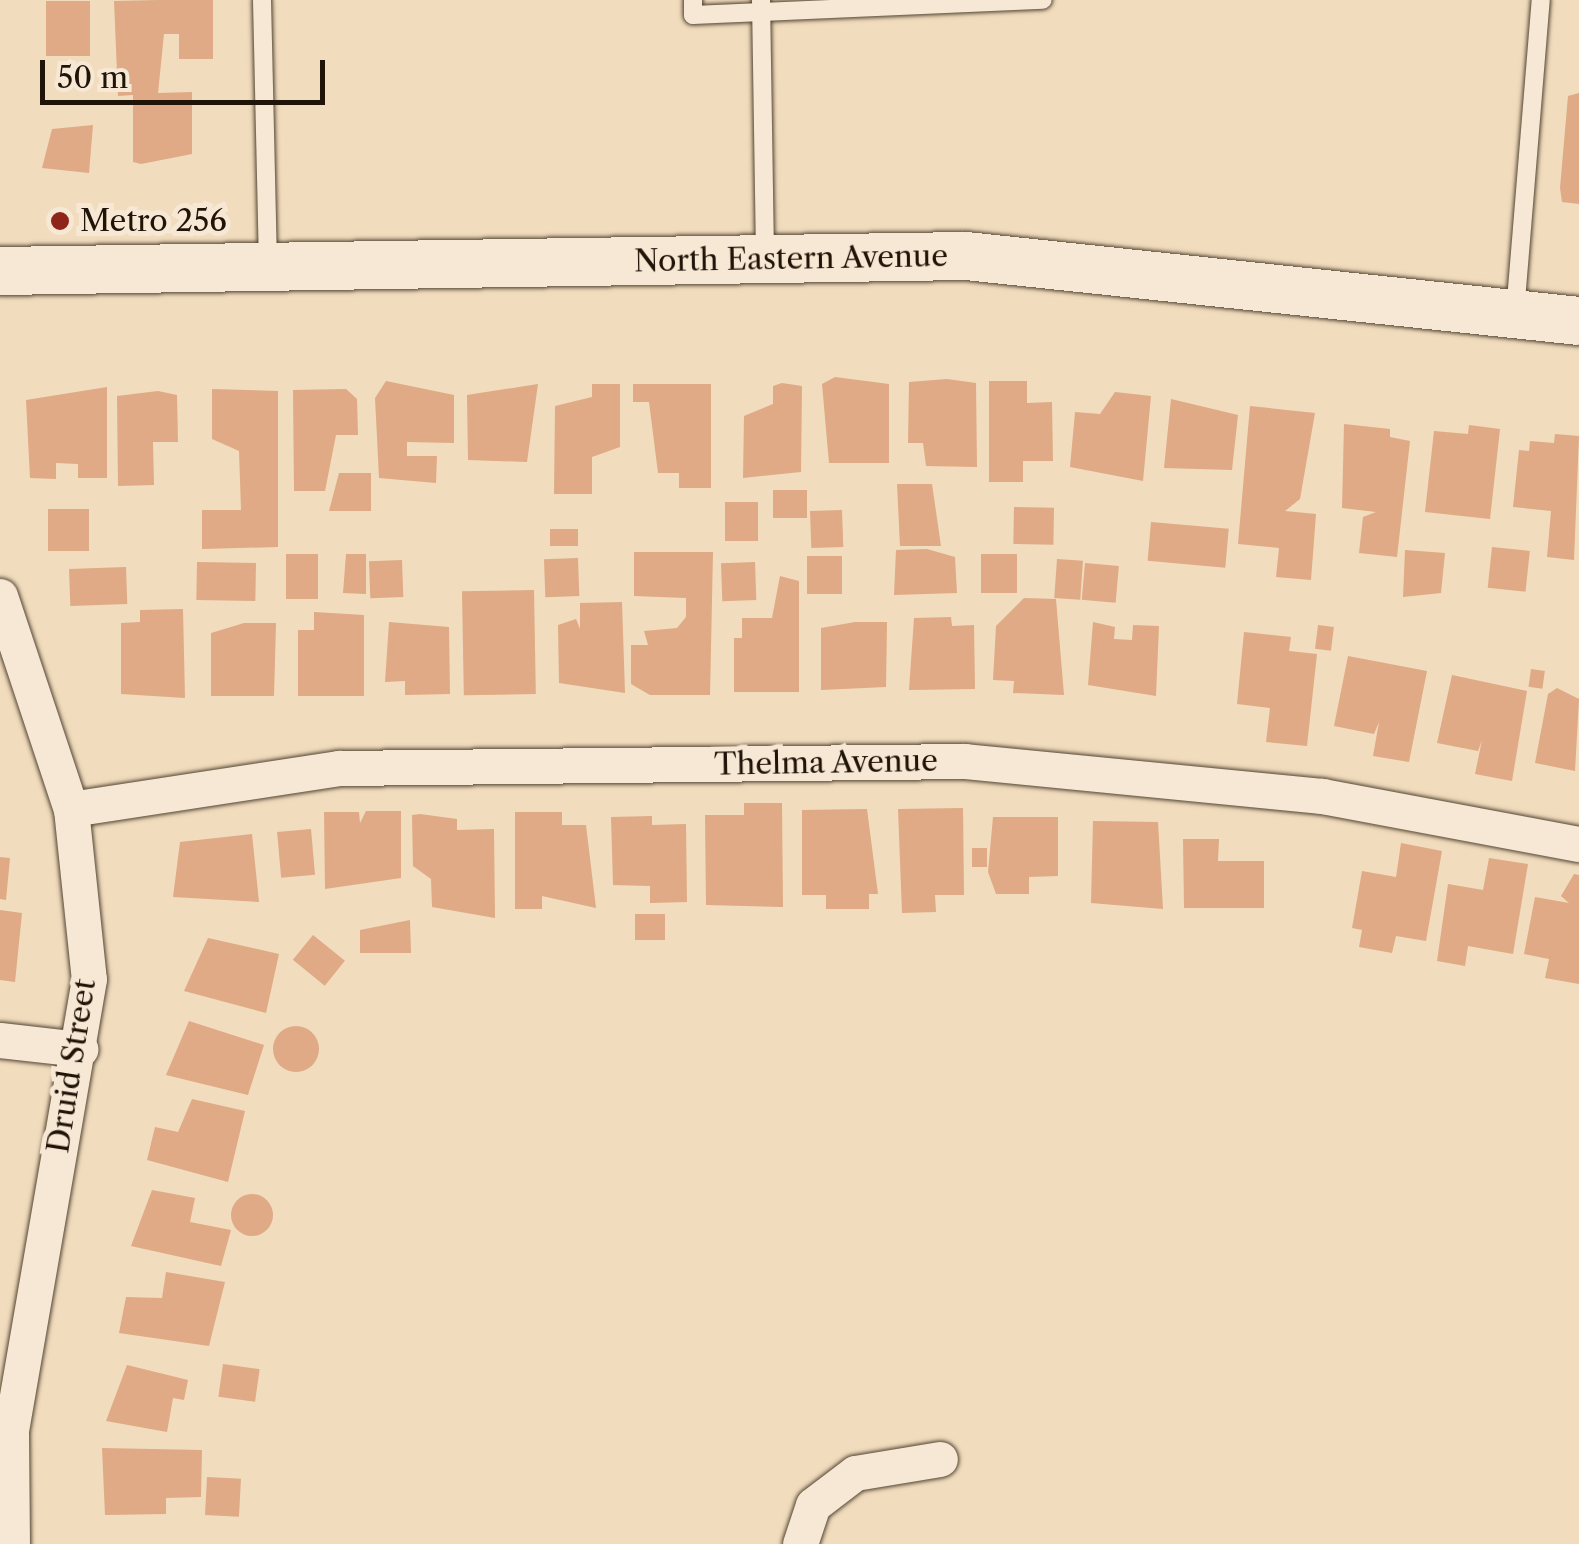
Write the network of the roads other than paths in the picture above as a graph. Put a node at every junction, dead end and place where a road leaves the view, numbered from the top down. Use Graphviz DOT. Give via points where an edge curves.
graph roads {
  1 [pos="262,0"];
  2 [pos="693,0"];
  3 [pos="1043,0"];
  4 [pos="1541,0"];
  5 [pos="761,7"];
  6 [pos="765,259"];
  7 [pos="268,267"];
  8 [pos="0,271"];
  9 [pos="1514,313"];
  10 [pos="1579,321"];
  11 [pos="0,596"];
  12 [pos="71,809"];
  13 [pos="1579,844"];
  14 [pos="0,1040"];
  15 [pos="80,1049"];
  16 [pos="940,1459"];
  17 [pos="12,1544"];
  18 [pos="800,1544"];
  1 -- 7 [label="lane"];
  2 -- 5 [label="lane" via="693,15"];
  3 -- 5 [label="lane"];
  4 -- 9 [label="lane"];
  5 -- 6 [label="lane"];
  6 -- 7 [label="main road, North Eastern Avenue"];
  6 -- 9 [label="main road, North Eastern Avenue" via="966,256"];
  7 -- 8 [label="main road, North Eastern Avenue"];
  9 -- 10 [label="main road, North Eastern Avenue"];
  11 -- 12 [label="street, Druid Street"];
  12 -- 13 [label="street, Thelma Avenue" via="339,768 965,761 1322,796"];
  12 -- 15 [label="street, Druid Street" via="87,930"];
  14 -- 15 [label="street"];
  15 -- 17 [label="street, Druid Street" via="10,1430"];
  16 -- 18 [label="street" via="855,1473 813,1505"];
}
